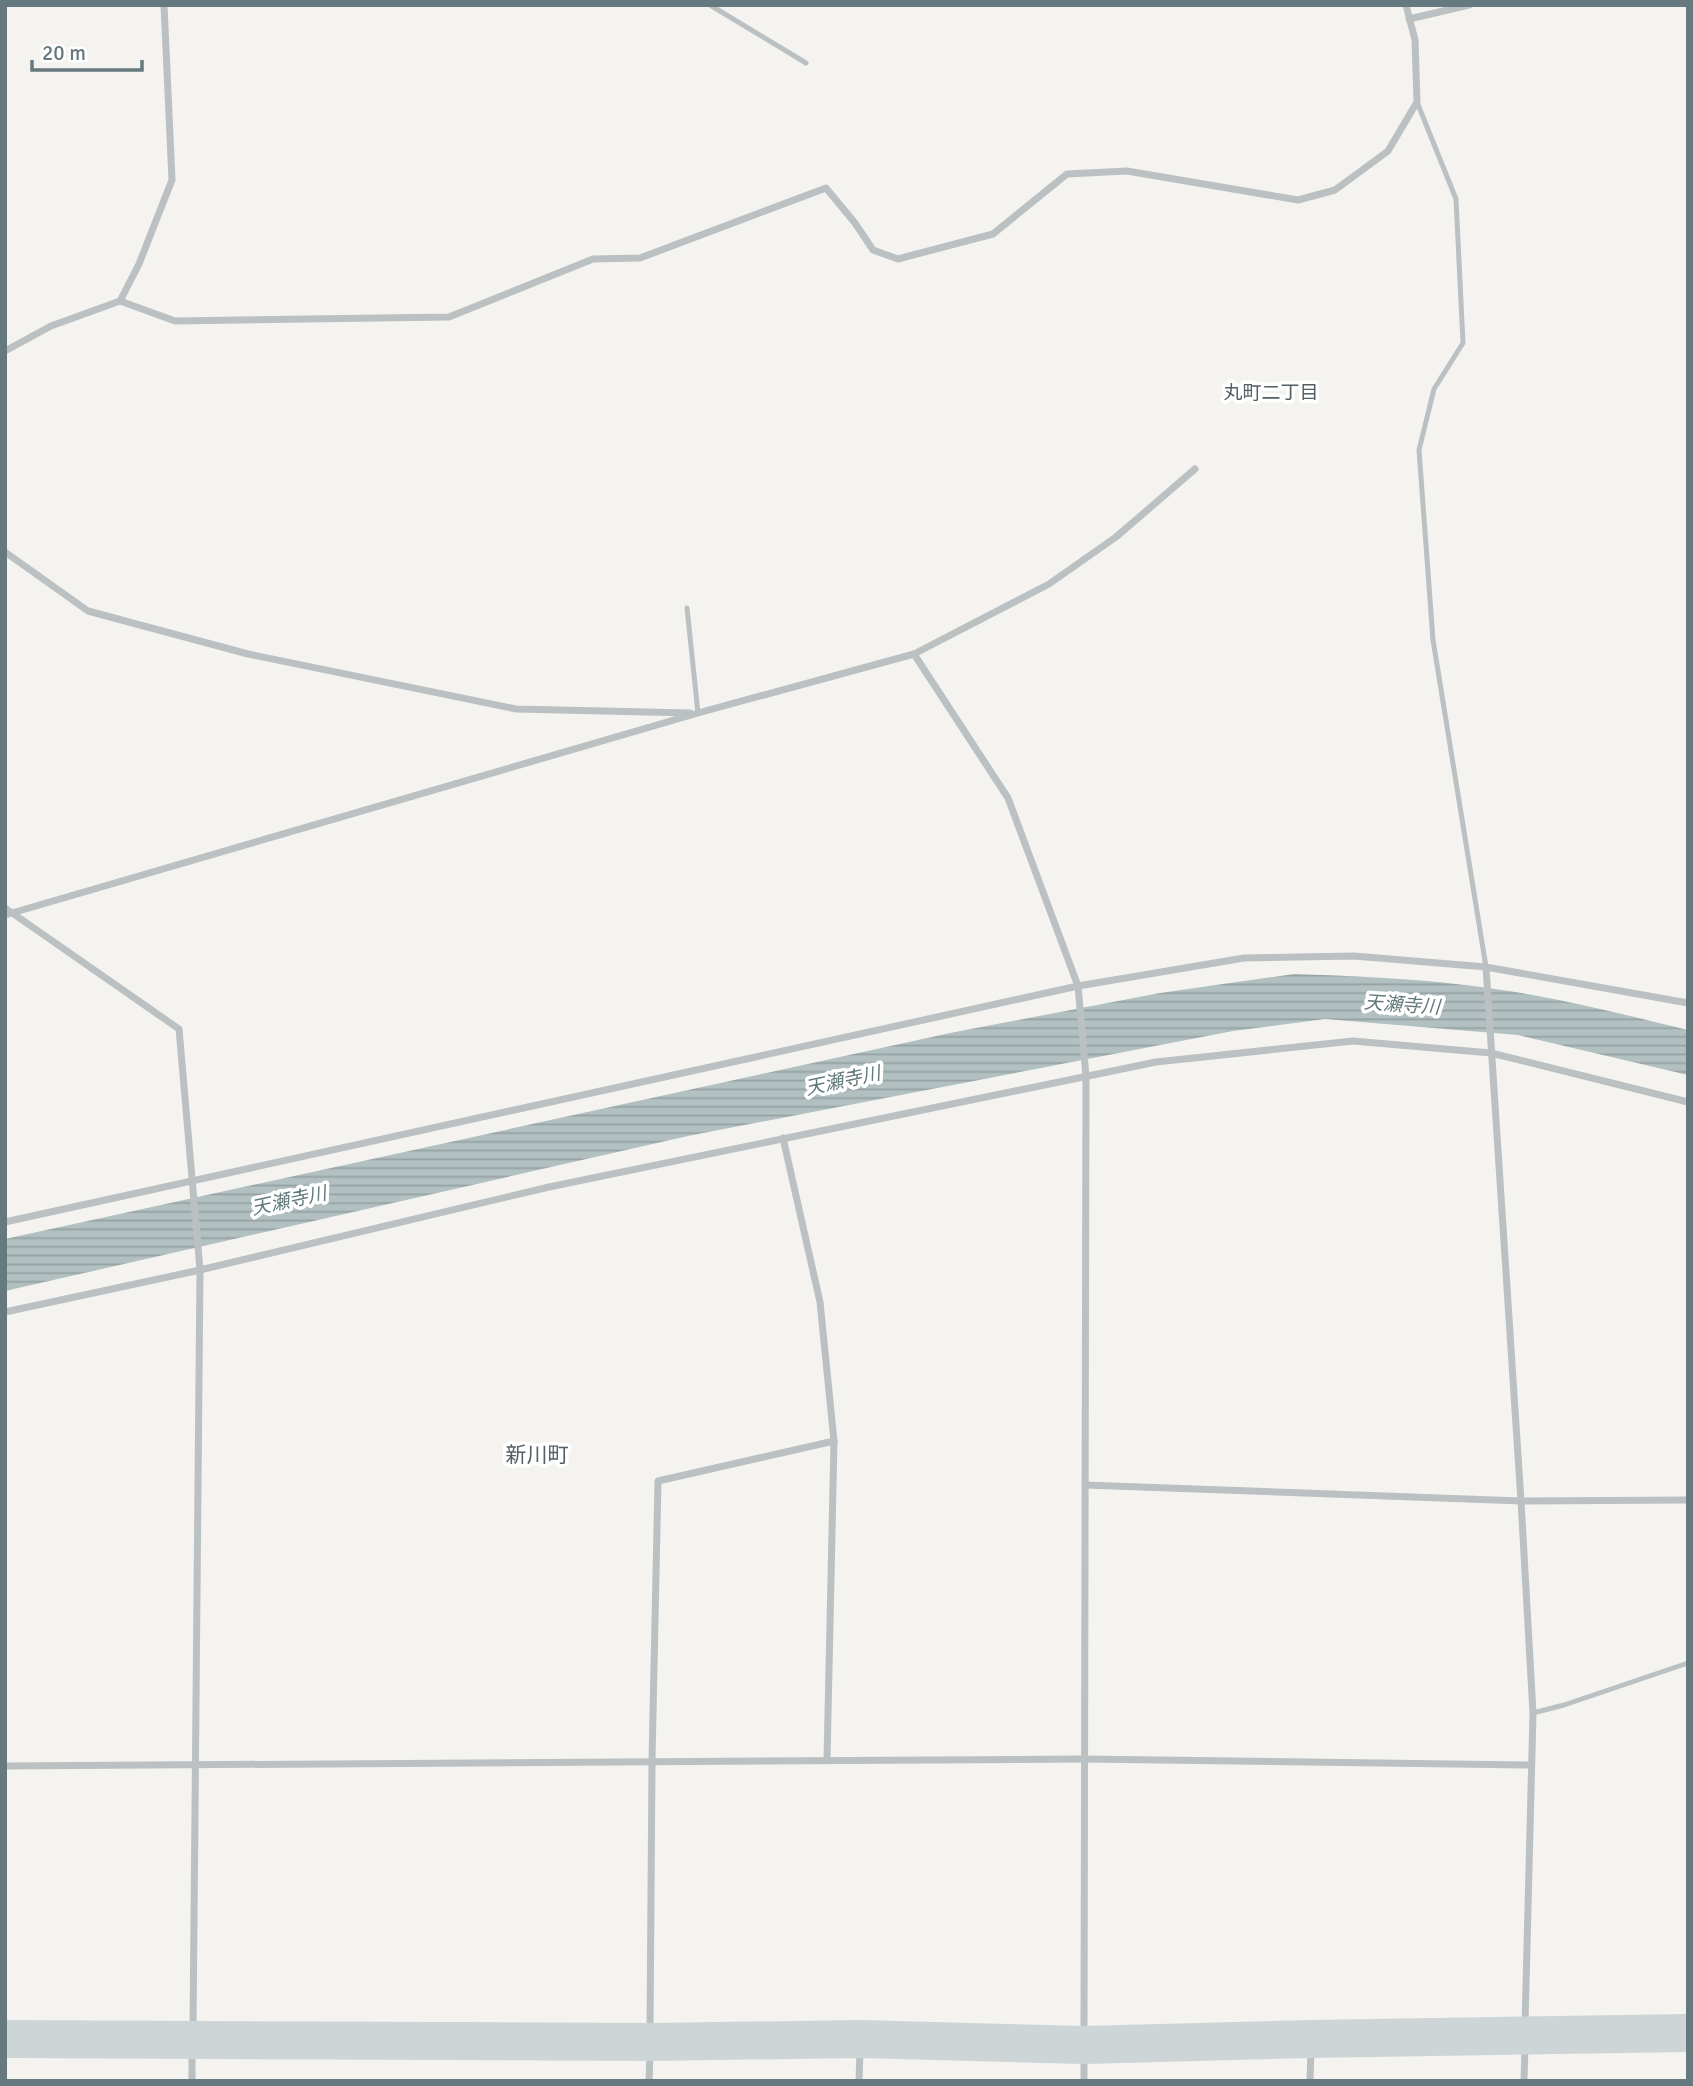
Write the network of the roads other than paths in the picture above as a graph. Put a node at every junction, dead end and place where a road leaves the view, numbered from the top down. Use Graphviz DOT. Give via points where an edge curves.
graph roads {
  1 [pos="164,5"];
  2 [pos="710,5"];
  3 [pos="1406,5"];
  4 [pos="1469,5"];
  5 [pos="1409,19"];
  6 [pos="806,63"];
  7 [pos="1417,102"];
  8 [pos="120,300"];
  9 [pos="5,351"];
  10 [pos="1195,469"];
  11 [pos="5,552"];
  12 [pos="687,608"];
  13 [pos="914,654"];
  14 [pos="698,713"];
  15 [pos="7,912"];
  16 [pos="1486,967"];
  17 [pos="1078,986"];
  18 [pos="1688,1003"];
  19 [pos="1491,1053"];
  20 [pos="1086,1076"];
  21 [pos="1688,1102"];
  22 [pos="783,1138"];
  23 [pos="194,1180"];
  24 [pos="5,1222"];
  25 [pos="200,1270"];
  26 [pos="5,1312"];
  27 [pos="834,1441"];
  28 [pos="1085,1485"];
  29 [pos="1688,1500"];
  30 [pos="1521,1501"];
  31 [pos="1688,1663"];
  32 [pos="1533,1713"];
  33 [pos="1084,1759"];
  34 [pos="827,1760"];
  35 [pos="652,1761"];
  36 [pos="195,1763"];
  37 [pos="1530,1765"];
  38 [pos="5,1766"];
  39 [pos="1688,2033"];
  40 [pos="1525,2035"];
  41 [pos="192,2038"];
  42 [pos="5,2039"];
  43 [pos="860,2039"];
  44 [pos="1311,2039"];
  45 [pos="650,2042"];
  46 [pos="1084,2063"];
  47 [pos="192,2081"];
  48 [pos="649,2081"];
  49 [pos="859,2081"];
  50 [pos="1310,2081"];
  51 [pos="1524,2081"];
  1 -- 8 [label="street" via="172,180"];
  2 -- 6 [label="lane"];
  3 -- 5 [label="street"];
  4 -- 5 [label="street"];
  5 -- 7 [label="street" via="1415,40"];
  7 -- 8 [label="street" via="1388,151 1335,190 1298,201 1127,171 1067,174 993,233 898,259 873,250 827,188 640,258 593,259 449,317 175,321"];
  7 -- 16 [label="lane" via="1455,199 1463,343 1434,388 1419,450 1433,640"];
  8 -- 9 [label="street" via="51,326"];
  10 -- 13 [label="street" via="1116,537 1049,584"];
  11 -- 14 [label="street" via="89,611 248,654 516,709"];
  12 -- 14 [label="lane"];
  13 -- 14 [label="street"];
  13 -- 17 [label="street" via="1008,798"];
  14 -- 15 [label="street"];
  15 -- 23 [label="street" via="179,1029"];
  16 -- 17 [label="street" via="1354,956 1244,958"];
  16 -- 18 [label="street"];
  16 -- 19 [label="street"];
  17 -- 20 [label="street"];
  17 -- 23 [label="street"];
  19 -- 20 [label="street" via="1353,1041 1156,1062"];
  19 -- 21 [label="street"];
  19 -- 30 [label="street"];
  20 -- 22 [label="street"];
  20 -- 28 [label="street"];
  22 -- 25 [label="street" via="550,1187"];
  22 -- 27 [label="street" via="821,1301"];
  23 -- 24 [label="street"];
  23 -- 25 [label="street"];
  25 -- 26 [label="street"];
  25 -- 36 [label="street"];
  27 -- 34 [label="street"];
  27 -- 35 [label="street" via="658,1481"];
  28 -- 30 [label="street"];
  28 -- 33 [label="street"];
  29 -- 30 [label="street"];
  30 -- 32 [label="street"];
  31 -- 32 [label="lane"];
  32 -- 37 [label="street"];
  33 -- 34 [label="street"];
  33 -- 37 [label="street"];
  33 -- 46 [label="street"];
  34 -- 35 [label="street"];
  35 -- 36 [label="street"];
  35 -- 45 [label="street"];
  36 -- 38 [label="street"];
  36 -- 41 [label="street"];
  37 -- 40 [label="street"];
  39 -- 40 [label="street"];
  40 -- 44 [label="street"];
  40 -- 51 [label="street"];
  41 -- 42 [label="street"];
  41 -- 45 [label="street"];
  41 -- 47 [label="street"];
  43 -- 45 [label="street"];
  43 -- 46 [label="street"];
  43 -- 49 [label="street"];
  44 -- 46 [label="street"];
  44 -- 50 [label="street"];
  45 -- 48 [label="street"];
}
